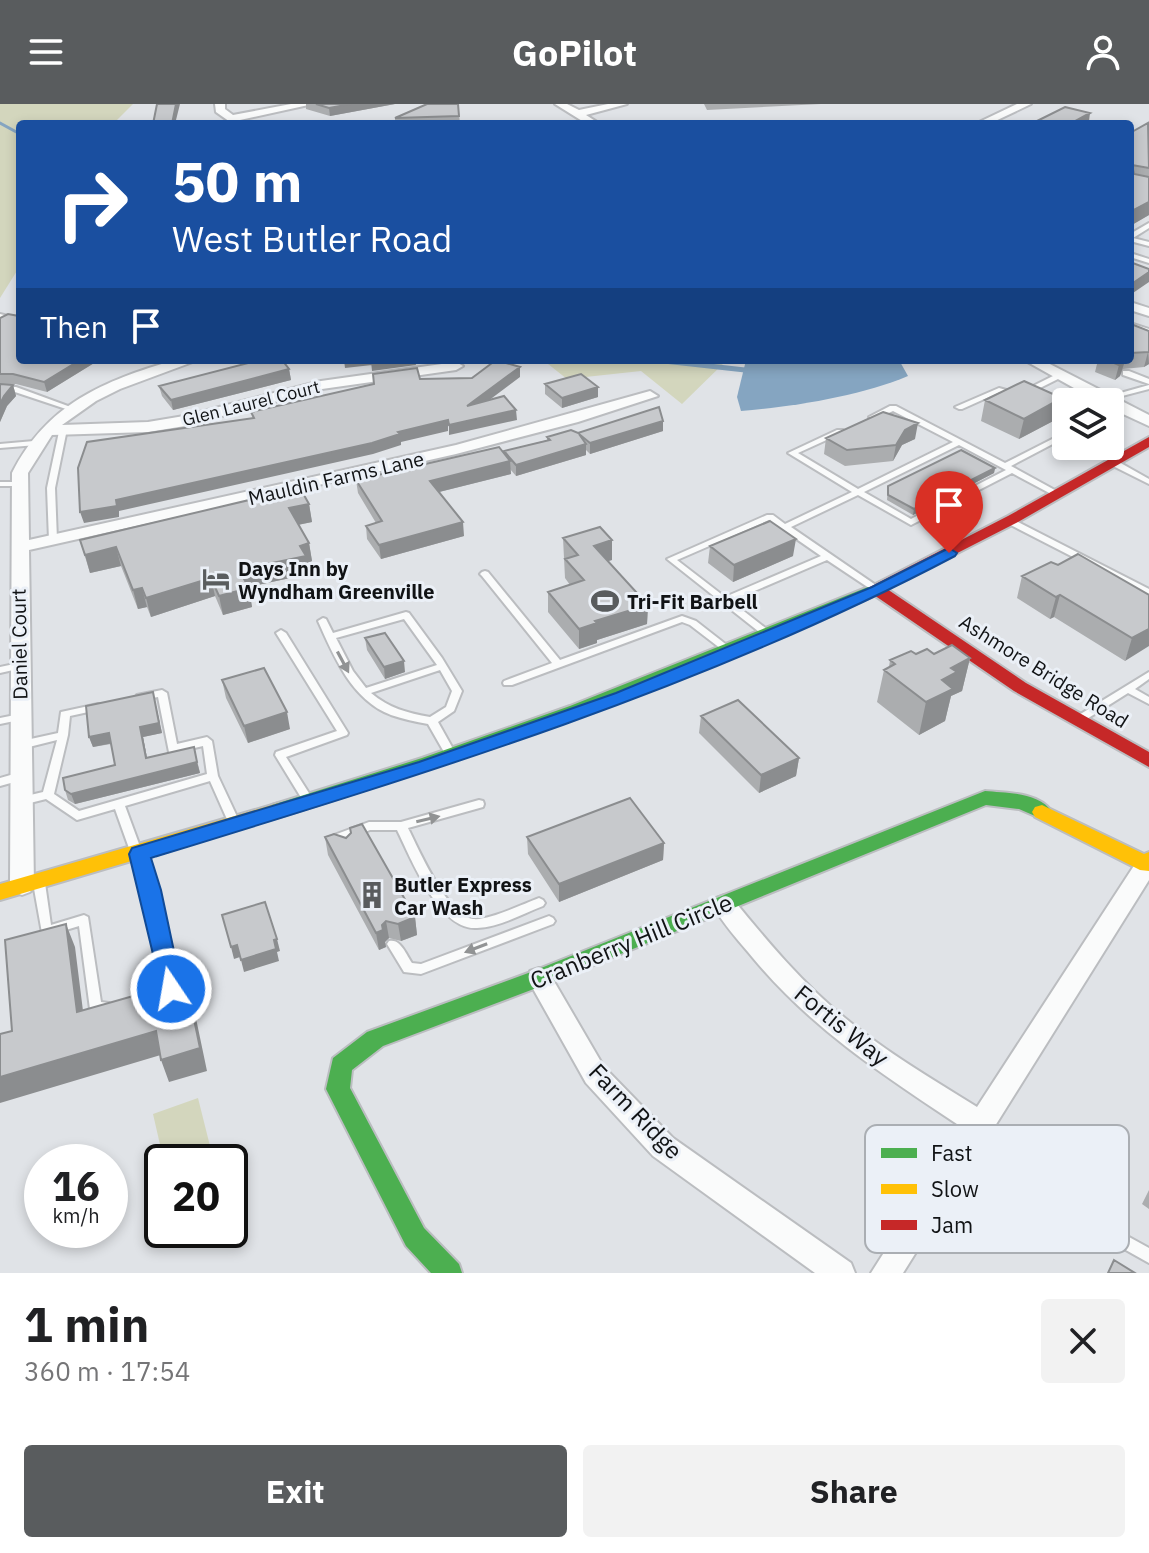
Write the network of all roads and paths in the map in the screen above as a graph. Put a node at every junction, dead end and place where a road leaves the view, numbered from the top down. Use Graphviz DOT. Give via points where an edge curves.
graph roads {
  1 [pos="220,104"];
  2 [pos="308,104"];
  3 [pos="560,104"];
  4 [pos="622,104"];
  5 [pos="1026,104"];
  6 [pos="576,114"];
  7 [pos="235,120"];
  8 [pos="240,120"];
  9 [pos="587,120"];
  10 [pos="989,120"];
  11 [pos="156,364"];
  12 [pos="1038,364"];
  13 [pos="456,366"];
  14 [pos="1126,373"];
  15 [pos="1060,376"];
  16 [pos="1149,384"];
  17 [pos="1083,388"];
  18 [pos="0,389"];
  19 [pos="1019,394"];
  20 [pos="1124,394"];
  21 [pos="650,396"];
  22 [pos="959,407"];
  23 [pos="72,409"];
  24 [pos="1124,409"];
  25 [pos="1052,410"];
  26 [pos="864,421"];
  27 [pos="1149,421"];
  28 [pos="849,427"];
  29 [pos="48,434"];
  30 [pos="1149,441"];
  31 [pos="959,442"];
  32 [pos="1052,442"];
  33 [pos="0,446"];
  34 [pos="1114,463"];
  35 [pos="1008,468"];
  36 [pos="1149,482"];
  37 [pos="9,484"];
  38 [pos="858,492"];
  39 [pos="1058,494"];
  40 [pos="1010,521"];
  41 [pos="785,527"];
  42 [pos="53,540"];
  43 [pos="18,547"];
  44 [pos="828,556"];
  45 [pos="485,574"];
  46 [pos="877,590"];
  47 [pos="1149,593"];
  48 [pos="725,600"];
  49 [pos="323,621"];
  50 [pos="281,633"];
  51 [pos="330,637"];
  52 [pos="772,637"];
  53 [pos="732,654"];
  54 [pos="558,664"];
  55 [pos="19,666"];
  56 [pos="443,666"];
  57 [pos="0,670"];
  58 [pos="1149,675"];
  59 [pos="508,683"];
  60 [pos="1128,689"];
  61 [pos="363,692"];
  62 [pos="134,699"];
  63 [pos="1149,701"];
  64 [pos="107,705"];
  65 [pos="20,717"];
  66 [pos="0,721"];
  67 [pos="432,721"];
  68 [pos="1076,721"];
  69 [pos="63,735"];
  70 [pos="21,745"];
  71 [pos="452,758"];
  72 [pos="1149,760"];
  73 [pos="21,776"];
  74 [pos="213,776"];
  75 [pos="0,782"];
  76 [pos="48,795"];
  77 [pos="21,801"];
  78 [pos="118,803"];
  79 [pos="310,803"];
  80 [pos="479,804"];
  81 [pos="235,825"];
  82 [pos="401,826"];
  83 [pos="345,849"];
  84 [pos="139,854"];
  85 [pos="1148,862"];
  86 [pos="31,884"];
  87 [pos="0,892"];
  88 [pos="539,903"];
  89 [pos="724,904"];
  90 [pos="549,921"];
  91 [pos="46,930"];
  92 [pos="31,934"];
  93 [pos="393,944"];
  94 [pos="539,978"];
  95 [pos="156,993"];
  96 [pos="111,1005"];
  97 [pos="980,1124"];
  98 [pos="1129,1244"];
  99 [pos="899,1253"];
  100 [pos="1149,1256"];
  101 [pos="449,1273"];
  102 [pos="840,1273"];
  103 [pos="886,1273"];
  1 -- 7 [label="street" via="220,110"];
  2 -- 8 [label="street"];
  3 -- 6 [label="street"];
  4 -- 6 [label="street"];
  5 -- 10 [label="street"];
  6 -- 9 [label="street"];
  11 -- 23 [label="street, Daniel Court"];
  12 -- 15 [label="street"];
  13 -- 29 [label="street, Glen Laurel Court" via="321,385 185,421"];
  14 -- 16 [label="lane"];
  15 -- 17 [label="street"];
  15 -- 19 [label="lane"];
  16 -- 20 [label="lane"];
  18 -- 23 [label="lane"];
  19 -- 22 [label="lane" via="999,390"];
  19 -- 25 [label="lane"];
  21 -- 42 [label="street, Mauldin Farms Lane" via="484,444"];
  23 -- 29 [label="street, Daniel Court"];
  24 -- 27 [label="street"];
  26 -- 31 [label="lane" via="893,408"];
  28 -- 38 [label="lane" via="792,453"];
  29 -- 33 [label="lane"];
  29 -- 37 [label="street, Daniel Court"];
  29 -- 42 [label="lane"];
  30 -- 34 [label="main road"];
  31 -- 35 [label="lane"];
  31 -- 38 [label="lane"];
  32 -- 35 [label="lane"];
  34 -- 36 [label="lane"];
  34 -- 39 [label="main road"];
  35 -- 38 [label="lane" via="911,522"];
  35 -- 39 [label="lane"];
  37 -- 43 [label="street, Daniel Court"];
  38 -- 41 [label="lane"];
  39 -- 40 [label="main road"];
  40 -- 46 [label="main road"];
  40 -- 47 [label="lane"];
  41 -- 44 [label="lane"];
  41 -- 48 [label="lane" via="770,517 671,559"];
  42 -- 43 [label="street, Mauldin Farms Lane"];
  43 -- 55 [label="street, Daniel Court"];
  44 -- 46 [label="lane"];
  44 -- 48 [label="lane"];
  45 -- 54 [label="lane"];
  46 -- 52 [label="main road"];
  46 -- 68 [label="main road, Ashmore Bridge Road"];
  48 -- 52 [label="lane"];
  49 -- 51 [label="lane"];
  50 -- 79 [label="lane" via="343,733 280,755"];
  51 -- 56 [label="lane" via="406,615"];
  51 -- 61 [label="lane, one-way"];
  52 -- 53 [label="main road"];
  53 -- 54 [label="lane" via="682,619"];
  53 -- 71 [label="main road"];
  54 -- 59 [label="lane"];
  55 -- 57 [label="lane"];
  55 -- 65 [label="street, Daniel Court"];
  56 -- 61 [label="lane"];
  56 -- 67 [label="lane" via="457,694 450,709"];
  58 -- 60 [label="lane"];
  60 -- 63 [label="lane"];
  60 -- 68 [label="lane"];
  61 -- 67 [label="lane" via="394,714"];
  62 -- 74 [label="lane" via="162,693 173,749 207,741"];
  64 -- 69 [label="lane" via="65,714"];
  65 -- 66 [label="lane"];
  65 -- 70 [label="street, Daniel Court"];
  67 -- 71 [label="lane"];
  68 -- 72 [label="main road, Ashmore Bridge Road"];
  69 -- 70 [label="lane"];
  69 -- 76 [label="lane"];
  70 -- 73 [label="street, Daniel Court"];
  71 -- 79 [label="main road"];
  73 -- 75 [label="lane"];
  73 -- 77 [label="street, Daniel Court"];
  74 -- 78 [label="lane"];
  74 -- 81 [label="lane"];
  76 -- 77 [label="lane"];
  76 -- 78 [label="lane" via="77,816"];
  77 -- 86 [label="street, Daniel Court"];
  78 -- 84 [label="lane"];
  79 -- 81 [label="main road"];
  82 -- 80 [label="lane, one-way"];
  81 -- 84 [label="main road"];
  82 -- 83 [label="lane" via="369,826 338,838"];
  82 -- 88 [label="lane" via="436,893 463,921 476,925"];
  84 -- 86 [label="main road"];
  84 -- 95 [label="lane" via="171,989"];
  85 -- 89 [label="main road, Cranberry Hill Circle" via="1023,802 985,798"];
  85 -- 97 [label="street, Cranberry Hill Circle"];
  86 -- 87 [label="main road"];
  86 -- 91 [label="lane"];
  89 -- 94 [label="main road, Cranberry Hill Circle"];
  89 -- 97 [label="street, Fortis Way" via="764,956 836,1025"];
  90 -- 93 [label="lane, one-way" via="421,969 408,968"];
  91 -- 92 [label="lane"];
  91 -- 96 [label="lane" via="84,920 96,1009"];
  94 -- 101 [label="main road, Cranberry Hill Circle" via="375,1039 341,1065 338,1089 345,1103 415,1237"];
  94 -- 102 [label="street, Farm Ridge" via="595,1075 663,1147"];
  98 -- 100 [label="lane"];
  99 -- 103 [label="street, Cranberry Hill Circle"];
}
